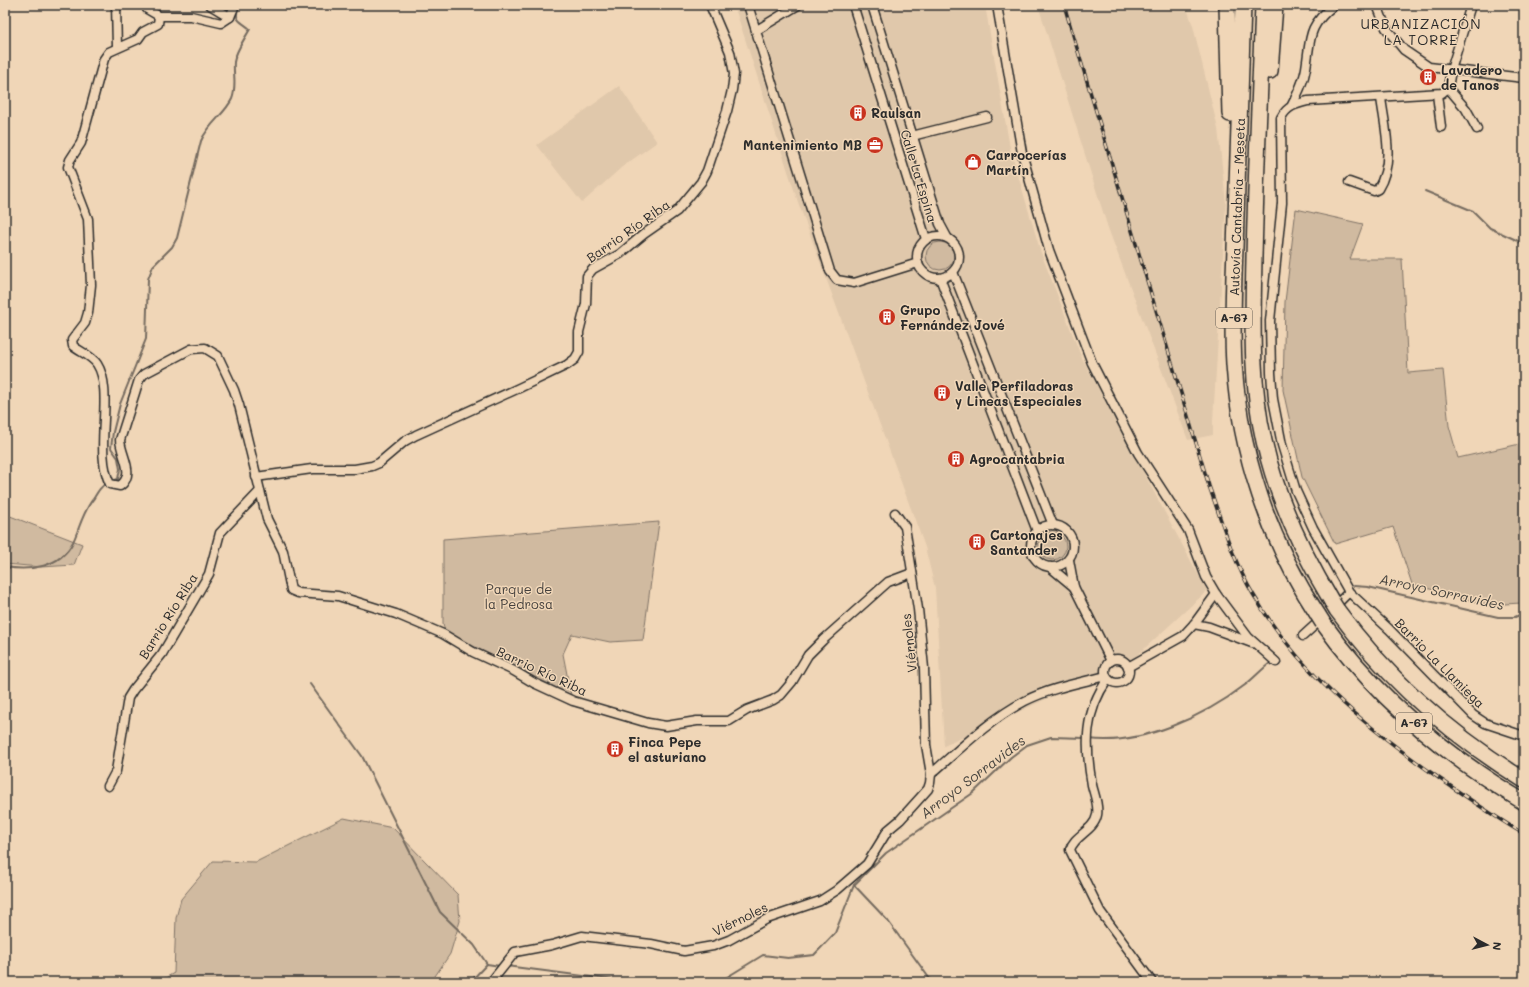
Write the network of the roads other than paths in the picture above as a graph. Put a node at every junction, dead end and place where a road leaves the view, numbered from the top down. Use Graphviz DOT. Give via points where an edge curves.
graph roads {
  1 [pos="116,5"];
  2 [pos="146,5"];
  3 [pos="210,5"];
  4 [pos="235,5"];
  5 [pos="710,5"];
  6 [pos="748,5"];
  7 [pos="798,5"];
  8 [pos="853,5"];
  9 [pos="872,5"];
  10 [pos="997,5"];
  11 [pos="1227,5"];
  12 [pos="1243,5"];
  13 [pos="1263,5"];
  14 [pos="1275,5"];
  15 [pos="1334,5"];
  16 [pos="1376,5"];
  17 [pos="1471,5"];
  18 [pos="159,16"];
  19 [pos="230,17"];
  20 [pos="756,30"];
  21 [pos="117,47"];
  22 [pos="1451,70"];
  23 [pos="1524,78"];
  24 [pos="1448,88"];
  25 [pos="1437,94"];
  26 [pos="1381,98"];
  27 [pos="1292,105"];
  28 [pos="987,117"];
  29 [pos="1441,127"];
  30 [pos="1477,129"];
  31 [pos="912,136"];
  32 [pos="1349,182"];
  33 [pos="947,237"];
  34 [pos="926,239"];
  35 [pos="1254,259"];
  36 [pos="918,263"];
  37 [pos="953,272"];
  38 [pos="940,278"];
  39 [pos="1234,363"];
  40 [pos="256,477"];
  41 [pos="260,491"];
  42 [pos="895,513"];
  43 [pos="1052,524"];
  44 [pos="1036,531"];
  45 [pos="1068,560"];
  46 [pos="1050,567"];
  47 [pos="912,573"];
  48 [pos="1074,587"];
  49 [pos="1350,592"];
  50 [pos="1216,594"];
  51 [pos="1336,604"];
  52 [pos="1319,621"];
  53 [pos="1194,624"];
  54 [pos="1303,636"];
  55 [pos="1254,644"];
  56 [pos="1111,661"];
  57 [pos="1276,662"];
  58 [pos="1128,667"];
  59 [pos="1107,677"];
  60 [pos="1524,736"];
  61 [pos="931,774"];
  62 [pos="1524,780"];
  63 [pos="108,786"];
  64 [pos="1524,802"];
  65 [pos="491,982"];
  66 [pos="1152,982"];
  1 -- 21 [label="street"];
  2 -- 18 [label="street" via="147,9"];
  3 -- 19 [label="street"];
  4 -- 19 [label="street"];
  5 -- 40 [label="street, Barrio Río Riba" via="730,52 734,74 727,111 707,171 677,211 620,254 593,268 587,276 586,304 575,359 513,391 416,435 372,466 355,469 312,469"];
  6 -- 20 [label="street"];
  7 -- 20 [label="street"];
  8 -- 34 [label="street, Calle La Espina"];
  9 -- 31 [label="street, Calle La Espina"];
  10 -- 50 [label="street" via="1020,146 1051,257 1092,363 1138,453 1188,530 1206,577"];
  11 -- 39 [label="highway" via="1231,157 1230,348"];
  12 -- 39 [label="highway, Autovía Cantabria - Meseta / A-67"];
  13 -- 35 [label="highway, Autovía Cantabria - Meseta / A-67"];
  14 -- 35 [label="highway" via="1260,211"];
  15 -- 27 [label="street, Barrio La Llamiega" via="1324,13 1308,40 1306,68 1300,90"];
  16 -- 22 [label="street" via="1386,28 1404,50 1429,67"];
  17 -- 22 [label="street"];
  18 -- 19 [label="street" via="191,16 221,22"];
  18 -- 21 [label="street, Barrio Río Riba" via="158,24 143,32 138,39"];
  20 -- 36 [label="street" via="830,271 837,280 854,283"];
  21 -- 40 [label="street, Barrio Río Riba" via="104,59 81,142 68,167 88,219 91,285 85,323 72,340 73,346 92,358 100,371 104,395 102,427 109,482 120,486 126,481 129,473 120,449 120,440 140,380 151,370 198,347 218,356 234,390"];
  22 -- 23 [label="street"];
  22 -- 24 [label="street"];
  24 -- 25 [label="street"];
  24 -- 30 [label="street" via="1466,109"];
  25 -- 26 [label="street"];
  25 -- 29 [label="street"];
  26 -- 27 [label="street" via="1308,101"];
  26 -- 32 [label="street" via="1388,152 1387,171 1378,189"];
  27 -- 49 [label="street, Barrio La Llamiega" via="1281,118 1282,203 1270,321 1273,399 1282,444 1296,491 1313,528"];
  28 -- 31 [label="street"];
  31 -- 33 [label="street, Calle La Espina" via="940,224"];
  33 -- 34 [label="street, Calle La Espina" via="936,236"];
  33 -- 37 [label="street, Calle La Espina" via="959,251 959,262"];
  34 -- 36 [label="street, Calle La Espina" via="918,250"];
  35 -- 51 [label="highway, Autovía Cantabria - Meseta / A-67" via="1252,350 1264,440 1292,527 1310,565"];
  36 -- 38 [label="street" via="926,275"];
  37 -- 38 [label="street"];
  37 -- 43 [label="street"];
  38 -- 44 [label="street"];
  39 -- 52 [label="highway, Autovía Cantabria - Meseta / A-67" via="1241,421 1260,498 1285,558"];
  40 -- 41 [label="street, Barrio Río Riba"];
  41 -- 47 [label="street, Barrio Río Riba" via="267,519 283,551 291,590 298,593 338,596 396,614 443,634 534,684 573,701 666,726 697,721 729,721 747,710 773,700 792,682 808,655 823,640 888,582"];
  41 -- 63 [label="street, Barrio Río Riba" via="220,533 209,574 162,654 128,698 116,771"];
  42 -- 47 [label="street, Viérnoles" via="905,527"];
  43 -- 44 [label="street"];
  43 -- 45 [label="street" via="1070,534 1074,547"];
  44 -- 46 [label="street" via="1031,544 1034,557 1044,566"];
  45 -- 46 [label="street" via="1057,567"];
  45 -- 48 [label="street"];
  46 -- 48 [label="street"];
  47 -- 61 [label="street, Viérnoles" via="924,668 926,745"];
  48 -- 56 [label="street"];
  49 -- 51 [label="street"];
  49 -- 60 [label="street, Barrio La Llamiega" via="1473,715 1485,723"];
  50 -- 53 [label="street"];
  50 -- 55 [label="street"];
  51 -- 62 [label="highway, Autovía Cantabria - Meseta / A-67" via="1369,651 1406,690 1462,737"];
  52 -- 54 [label="street"];
  52 -- 64 [label="highway, Autovía Cantabria - Meseta / A-67" via="1405,716 1471,768"];
  53 -- 55 [label="street"];
  53 -- 58 [label="street" via="1183,636"];
  55 -- 57 [label="street"];
  56 -- 58 [label="street" via="1121,660"];
  56 -- 59 [label="street" via="1106,668"];
  58 -- 59 [label="street" via="1128,675 1123,682 1115,683"];
  59 -- 61 [label="street" via="1050,691 1026,701 1000,716"];
  59 -- 66 [label="street" via="1092,710 1087,732 1090,777 1098,810 1097,816 1090,828 1072,844 1071,855 1100,911"];
  61 -- 65 [label="street, Viérnoles" via="928,789 888,830 866,864 837,890 820,901 767,919 724,942 696,950 684,951 651,944 582,936 552,945 524,949 515,952"];
}
